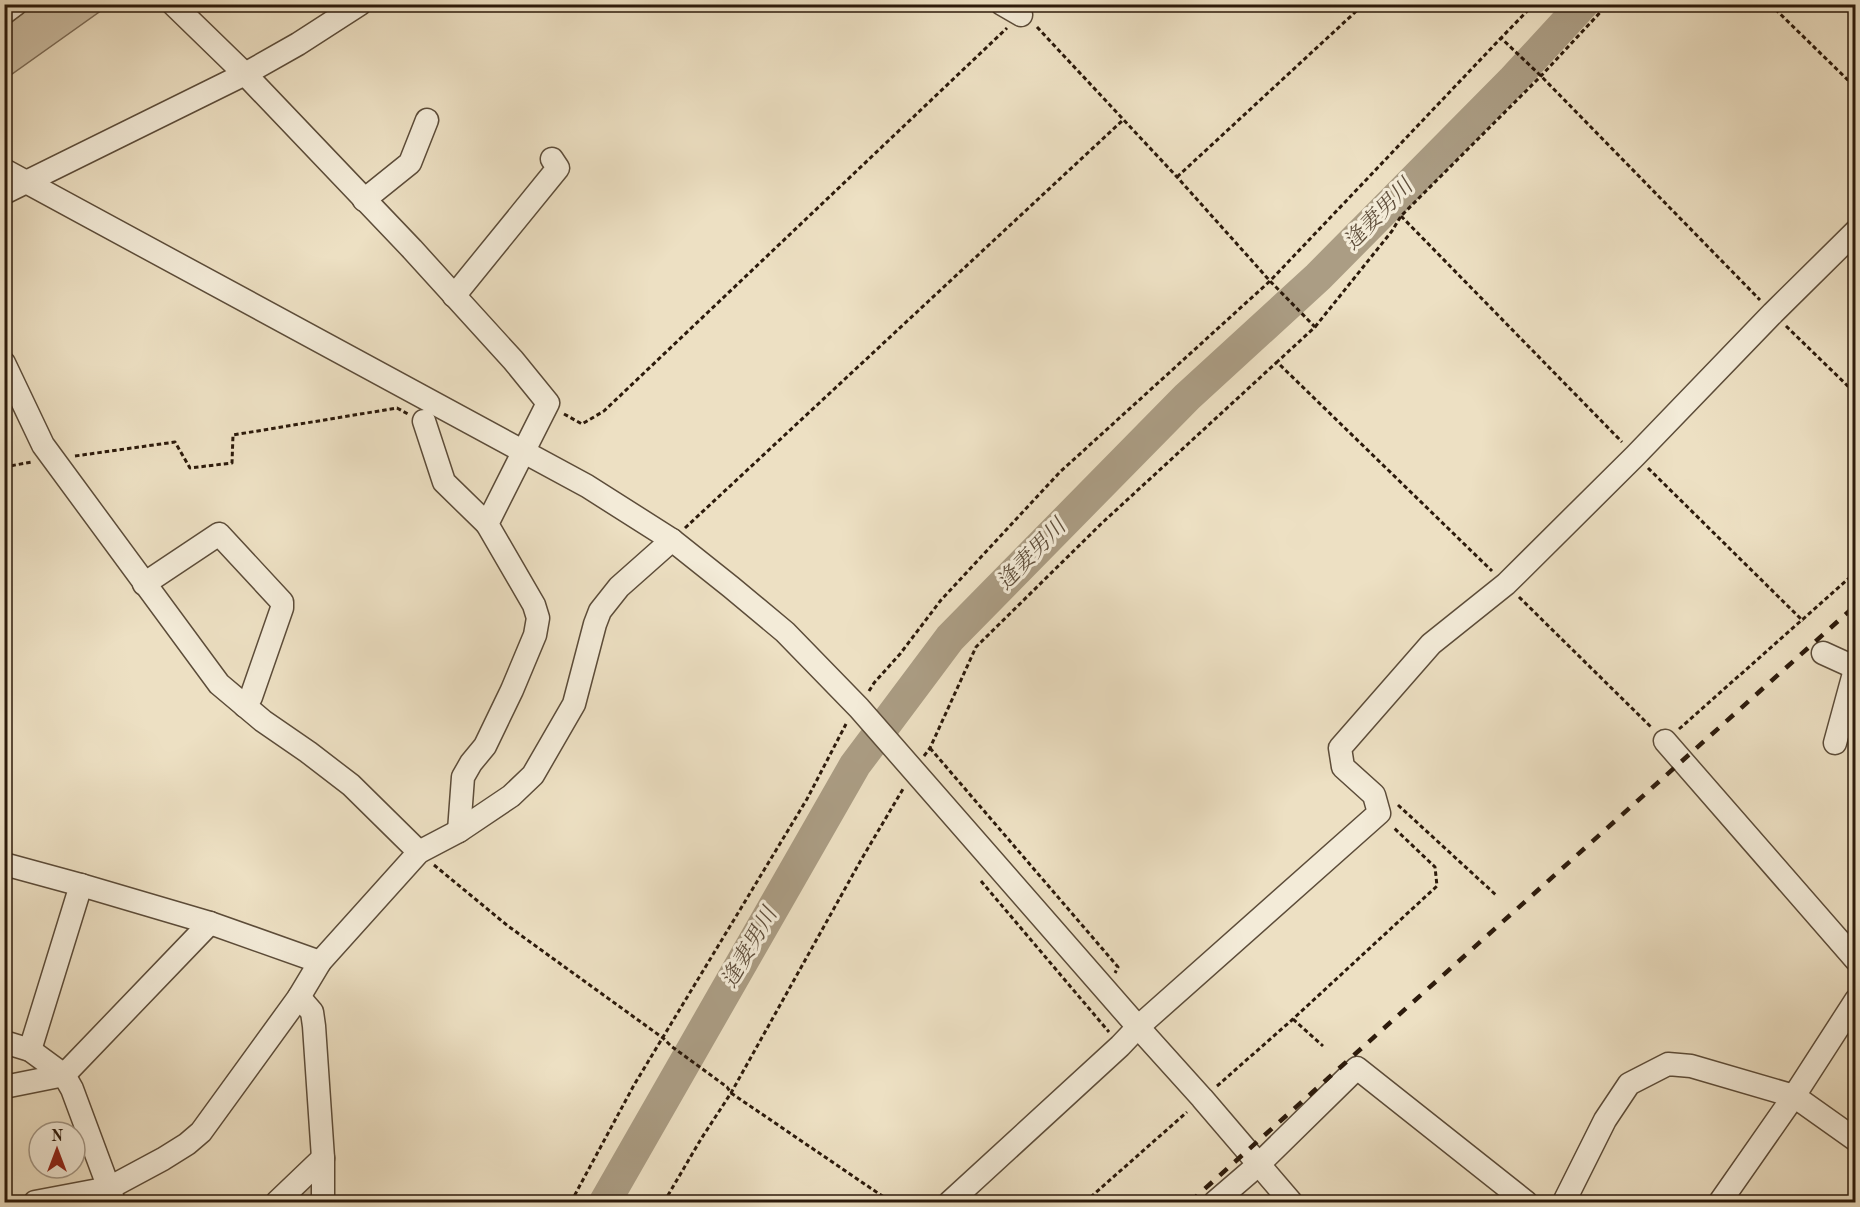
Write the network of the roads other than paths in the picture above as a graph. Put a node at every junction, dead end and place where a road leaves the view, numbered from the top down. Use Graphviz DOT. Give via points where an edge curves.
graph roads {
  1 [pos="16,4"];
  2 [pos="173,4"];
  3 [pos="360,4"];
  4 [pos="4,13"];
  5 [pos="245,74"];
  6 [pos="427,120"];
  7 [pos="552,159"];
  8 [pos="4,170"];
  9 [pos="27,182"];
  10 [pos="4,193"];
  11 [pos="364,200"];
  12 [pos="1856,231"];
  13 [pos="454,296"];
  14 [pos="4,363"];
  15 [pos="424,421"];
  16 [pos="524,451"];
  17 [pos="487,524"];
  18 [pos="672,540"];
  19 [pos="144,584"];
  20 [pos="1823,653"];
  21 [pos="1855,667"];
  22 [pos="245,706"];
  23 [pos="1665,741"];
  24 [pos="1835,743"];
  25 [pos="459,831"];
  26 [pos="419,852"];
  27 [pos="4,864"];
  28 [pos="81,885"];
  29 [pos="210,923"];
  30 [pos="1856,960"];
  31 [pos="320,962"];
  32 [pos="299,997"];
  33 [pos="1856,1000"];
  34 [pos="1138,1027"];
  35 [pos="4,1042"];
  36 [pos="30,1050"];
  37 [pos="64,1076"];
  38 [pos="4,1087"];
  39 [pos="1794,1096"];
  40 [pos="1856,1140"];
  41 [pos="323,1158"];
  42 [pos="1258,1165"];
  43 [pos="111,1195"];
  44 [pos="35,1203"];
  45 [pos="277,1203"];
  46 [pos="323,1203"];
  47 [pos="950,1203"];
  48 [pos="1215,1203"];
  49 [pos="1290,1203"];
  50 [pos="1526,1203"];
  51 [pos="1564,1203"];
  52 [pos="1720,1203"];
  1 -- 4 [label="street"];
  2 -- 5 [label="street"];
  3 -- 5 [label="street"];
  5 -- 9 [label="street"];
  5 -- 11 [label="street"];
  6 -- 11 [label="street" via="410,163"];
  7 -- 13 [label="street" via="558,168"];
  8 -- 9 [label="street"];
  9 -- 10 [label="street"];
  9 -- 16 [label="street"];
  11 -- 13 [label="street"];
  12 -- 34 [label="street" via="1506,584 1431,644 1340,748 1343,767 1388,809"];
  13 -- 16 [label="street" via="548,403"];
  14 -- 19 [label="street" via="43,445"];
  15 -- 17 [label="street" via="444,482"];
  16 -- 17 [label="street"];
  16 -- 18 [label="street"];
  17 -- 25 [label="street" via="538,618 512,690 485,746 463,777"];
  18 -- 25 [label="street" via="619,587 600,611 574,704 533,776"];
  18 -- 34 [label="street" via="785,632 860,708"];
  19 -- 22 [label="street" via="219,684"];
  19 -- 22 [label="street" via="219,534 282,602"];
  20 -- 21 [label="street"];
  21 -- 24 [label="street"];
  22 -- 26 [label="street" via="351,785"];
  23 -- 30 [label="street"];
  25 -- 26 [label="street"];
  26 -- 31 [label="street"];
  27 -- 28 [label="street"];
  28 -- 29 [label="street"];
  28 -- 36 [label="street"];
  29 -- 31 [label="street"];
  29 -- 37 [label="street"];
  31 -- 32 [label="street"];
  32 -- 41 [label="street" via="312,1012"];
  32 -- 43 [label="street" via="201,1132"];
  33 -- 39 [label="street"];
  34 -- 42 [label="street"];
  34 -- 47 [label="street"];
  35 -- 36 [label="street"];
  36 -- 37 [label="street"];
  37 -- 38 [label="street"];
  37 -- 43 [label="street"];
  39 -- 40 [label="street"];
  39 -- 51 [label="street" via="1691,1066 1668,1064 1629,1084 1605,1120"];
  39 -- 52 [label="street"];
  41 -- 45 [label="street"];
  41 -- 46 [label="street"];
  42 -- 48 [label="street"];
  42 -- 49 [label="street"];
  42 -- 50 [label="street" via="1357,1068"];
  43 -- 44 [label="street"];
}
